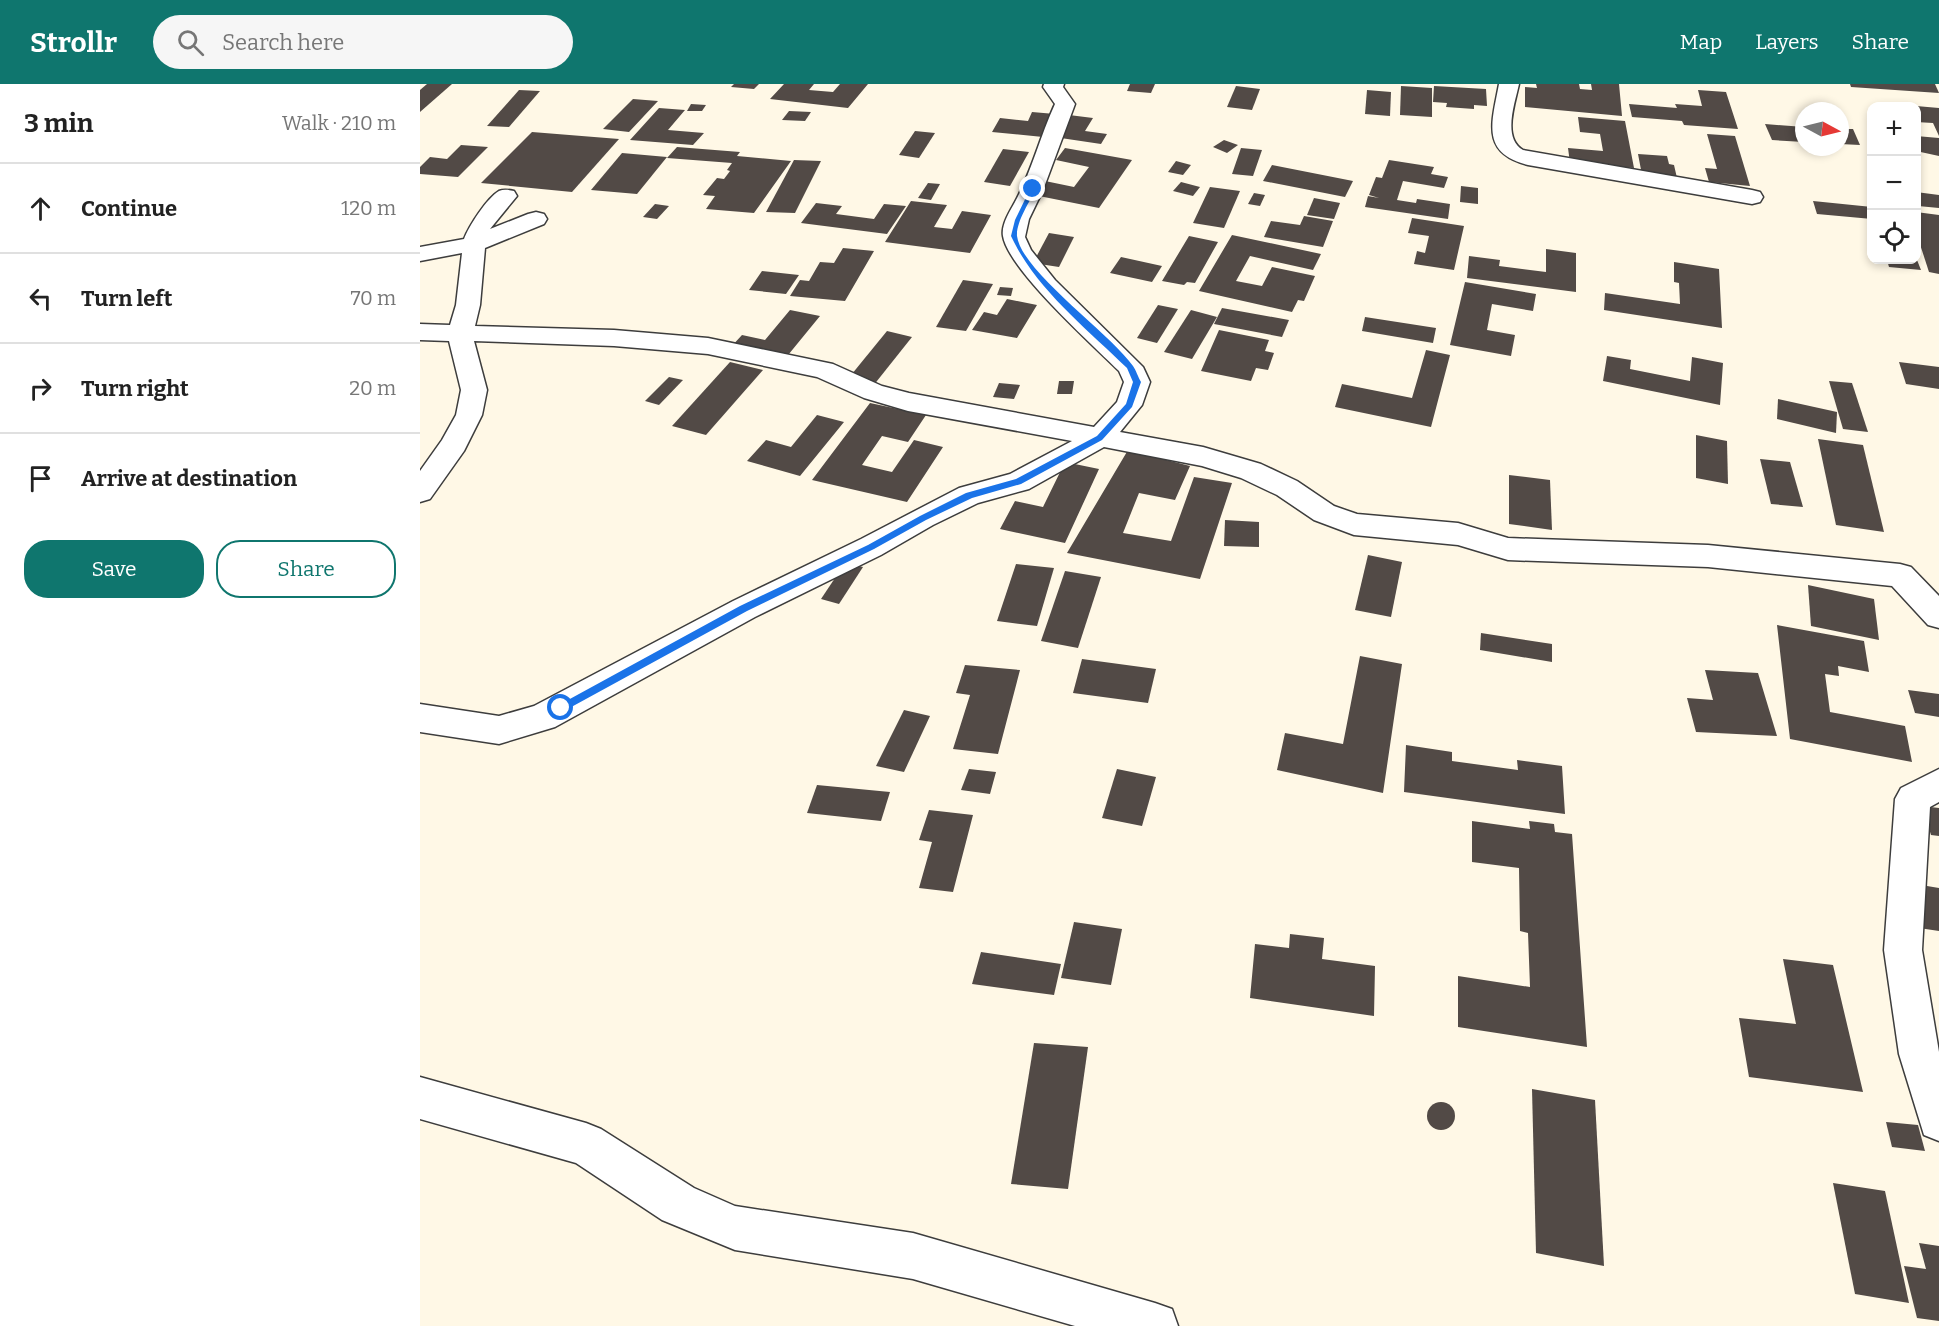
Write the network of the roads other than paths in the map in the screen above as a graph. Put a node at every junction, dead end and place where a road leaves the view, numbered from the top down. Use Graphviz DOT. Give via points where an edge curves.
graph roads {
  1 [pos="1054,84"];
  2 [pos="1509,84"];
  3 [pos="506,196"];
  4 [pos="1752,197"];
  5 [pos="536,219"];
  6 [pos="474,244"];
  7 [pos="420,254"];
  8 [pos="420,332"];
  9 [pos="460,334"];
  10 [pos="1099,438"];
  11 [pos="420,492"];
  12 [pos="1939,616"];
  13 [pos="420,718"];
  14 [pos="1939,784"];
  15 [pos="420,1098"];
  16 [pos="1939,1120"];
  17 [pos="1155,1326"];
  1 -- 10 [label="street" via="1065,104 1014,236 1025,259 1130,367 1137,382 1129,405"];
  2 -- 4 [label="street" via="1501,133 1511,153"];
  3 -- 6 [label="street" via="480,227"];
  5 -- 6 [label="street"];
  6 -- 7 [label="street"];
  6 -- 9 [label="street" via="468,305"];
  8 -- 9 [label="street"];
  9 -- 10 [label="street" via="614,338 708,346 824,370 873,392 908,402"];
  9 -- 11 [label="street" via="474,390 469,415"];
  10 -- 12 [label="street" via="1203,457 1251,471 1287,488 1324,513 1354,524 1458,534 1508,549 1708,556 1899,575"];
  10 -- 13 [label="street" via="1018,482 969,495 923,518 543,717 499,730"];
  14 -- 16 [label="street" via="1913,798 1903,950 1919,1054"];
  15 -- 17 [label="street" via="586,1144 678,1204 735,1228 913,1256"];
}
